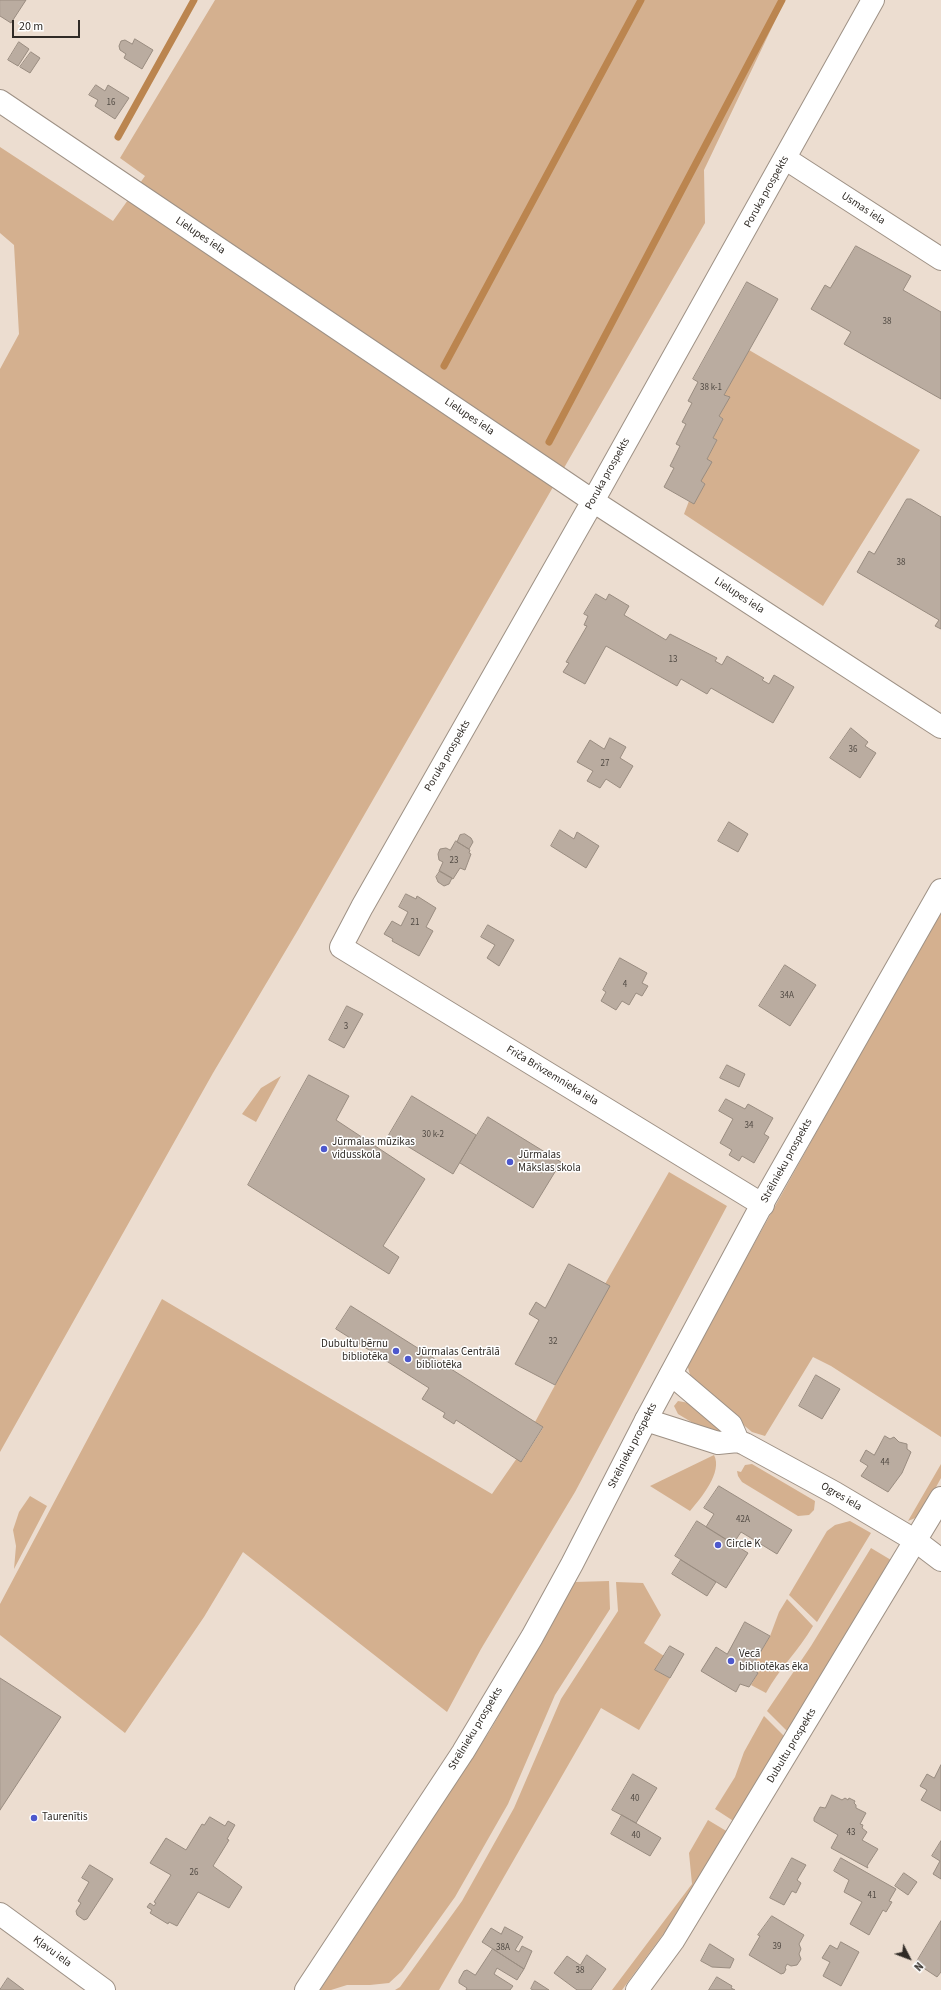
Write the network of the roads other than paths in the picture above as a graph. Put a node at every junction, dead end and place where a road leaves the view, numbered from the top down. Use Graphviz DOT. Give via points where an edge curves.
graph roads {
  1 [pos="873,0"];
  2 [pos="0,101"];
  3 [pos="786,159"];
  4 [pos="941,258"];
  5 [pos="593,501"];
  6 [pos="941,727"];
  7 [pos="941,890"];
  8 [pos="341,947"];
  9 [pos="763,1205"];
  10 [pos="671,1374"];
  11 [pos="646,1420"];
  12 [pos="738,1441"];
  13 [pos="941,1498"];
  14 [pos="916,1541"];
  15 [pos="941,1560"];
  16 [pos="0,1914"];
  17 [pos="104,1990"];
  18 [pos="306,1990"];
  19 [pos="637,1990"];
  1 -- 3 [label="street, Poruka prospekts"];
  2 -- 5 [label="street, Lielupes iela"];
  3 -- 4 [label="street, Usmas iela"];
  3 -- 5 [label="street, Poruka prospekts"];
  5 -- 6 [label="street, Lielupes iela"];
  5 -- 8 [label="street, Poruka prospekts"];
  7 -- 9 [label="street, Strēlnieku prospekts"];
  8 -- 9 [label="street, Friča Brīvzemnieka iela"];
  9 -- 10 [label="street, Strēlnieku prospekts"];
  10 -- 11 [label="street, Strēlnieku prospekts"];
  10 -- 12 [label="street" via="731,1426"];
  11 -- 12 [label="street" via="718,1442"];
  11 -- 18 [label="street, Strēlnieku prospekts" via="532,1637 467,1745"];
  12 -- 14 [label="street, Ogres iela" via="835,1493"];
  13 -- 14 [label="street, Dubultu prospekts"];
  14 -- 15 [label="street, Ogres iela"];
  14 -- 19 [label="street, Dubultu prospekts" via="674,1941"];
  16 -- 17 [label="street, Kļavu iela"];
}
